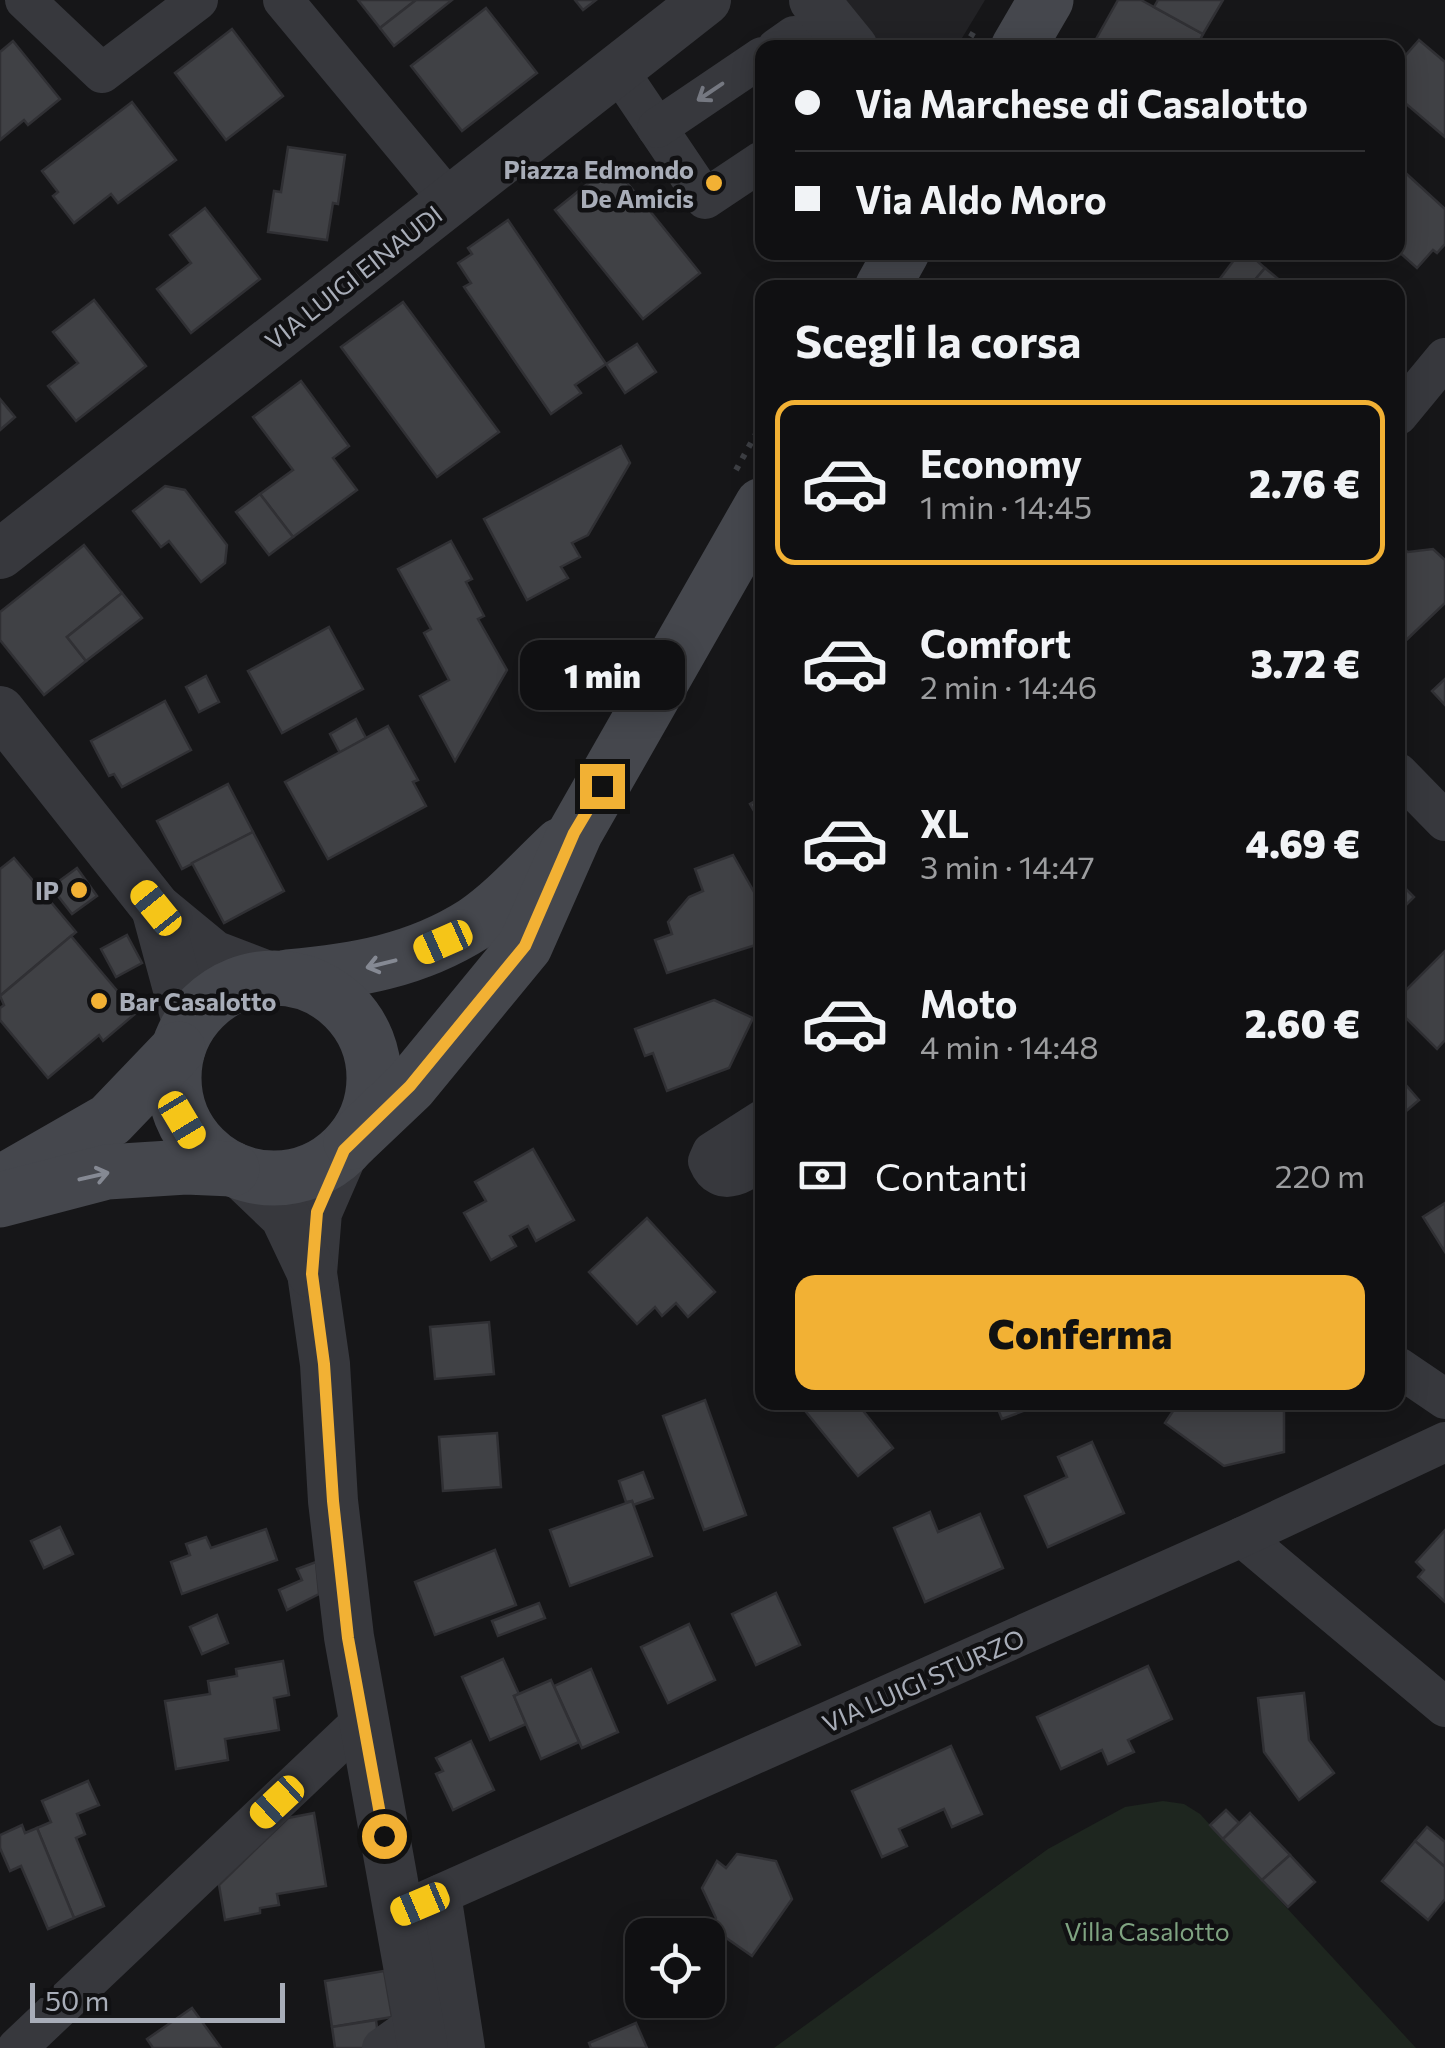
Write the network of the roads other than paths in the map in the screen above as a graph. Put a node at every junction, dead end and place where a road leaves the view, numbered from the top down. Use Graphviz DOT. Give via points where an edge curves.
graph roads {
  1 [pos="26,0"];
  2 [pos="198,0"];
  3 [pos="283,0"];
  4 [pos="706,0"];
  5 [pos="814,0"];
  6 [pos="1046,0"];
  7 [pos="997,38"];
  8 [pos="846,40"];
  9 [pos="755,62"];
  10 [pos="618,70"];
  11 [pos="657,128"];
  12 [pos="755,166"];
  13 [pos="450,201"];
  14 [pos="1445,358"];
  15 [pos="1405,407"];
  16 [pos="755,538"];
  17 [pos="0,554"];
  18 [pos="0,711"];
  19 [pos="1405,780"];
  20 [pos="1445,821"];
  21 [pos="574,833"];
  22 [pos="156,908"];
  23 [pos="278,978"];
  24 [pos="183,1038"];
  25 [pos="755,1124"];
  26 [pos="347,1146"];
  27 [pos="755,1164"];
  28 [pos="236,1171"];
  29 [pos="0,1184"];
  30 [pos="0,1200"];
  31 [pos="312,1274"];
  32 [pos="1405,1372"];
  33 [pos="1445,1399"];
  34 [pos="1445,1442"];
  35 [pos="1242,1537"];
  36 [pos="1445,1707"];
  37 [pos="364,1720"];
  38 [pos="420,1904"];
  39 [pos="407,2040"];
  40 [pos="17,2048"];
  41 [pos="466,2048"];
  1 -- 2 [label="street" via="102,73"];
  3 -- 13 [label="street"];
  4 -- 10 [label="street, VIA LUIGI EINAUDI"];
  5 -- 8 [label="street"];
  6 -- 7 [label="main road"];
  9 -- 11 [label="street, one-way"];
  10 -- 11 [label="street"];
  10 -- 13 [label="street, VIA LUIGI EINAUDI"];
  11 -- 12 [label="street" via="705,199"];
  13 -- 17 [label="street, VIA LUIGI EINAUDI"];
  14 -- 15 [label="street"];
  16 -- 21 [label="main road"];
  18 -- 22 [label="street"];
  19 -- 20 [label="street"];
  21 -- 23 [label="main road, one-way" via="477,922 443,942 352,971"];
  21 -- 26 [label="main road" via="525,946 410,1086"];
  22 -- 23 [label="street" via="213,955"];
  22 -- 24 [label="street"];
  23 -- 24 [label="main road" via="224,991 204,1006"];
  23 -- 26 [label="main road" via="328,994 362,1028 371,1050 372,1098"];
  24 -- 28 [label="main road" via="174,1085 182,1120 203,1149"];
  24 -- 29 [label="main road" via="110,1120"];
  25 -- 27 [label="street" via="708,1161 711,1170 732,1178"];
  26 -- 28 [label="main road" via="305,1174 260,1178"];
  26 -- 31 [label="street" via="317,1212"];
  30 -- 28 [label="main road, one-way" via="108,1172 186,1166"];
  28 -- 31 [label="street" via="285,1216"];
  31 -- 37 [label="street" via="348,1638"];
  32 -- 33 [label="street"];
  34 -- 35 [label="street, VIA LUIGI STURZO"];
  35 -- 36 [label="street"];
  35 -- 38 [label="street, VIA LUIGI STURZO"];
  37 -- 38 [label="street"];
  37 -- 40 [label="street"];
  38 -- 39 [label="street"];
  38 -- 41 [label="street"];
}
